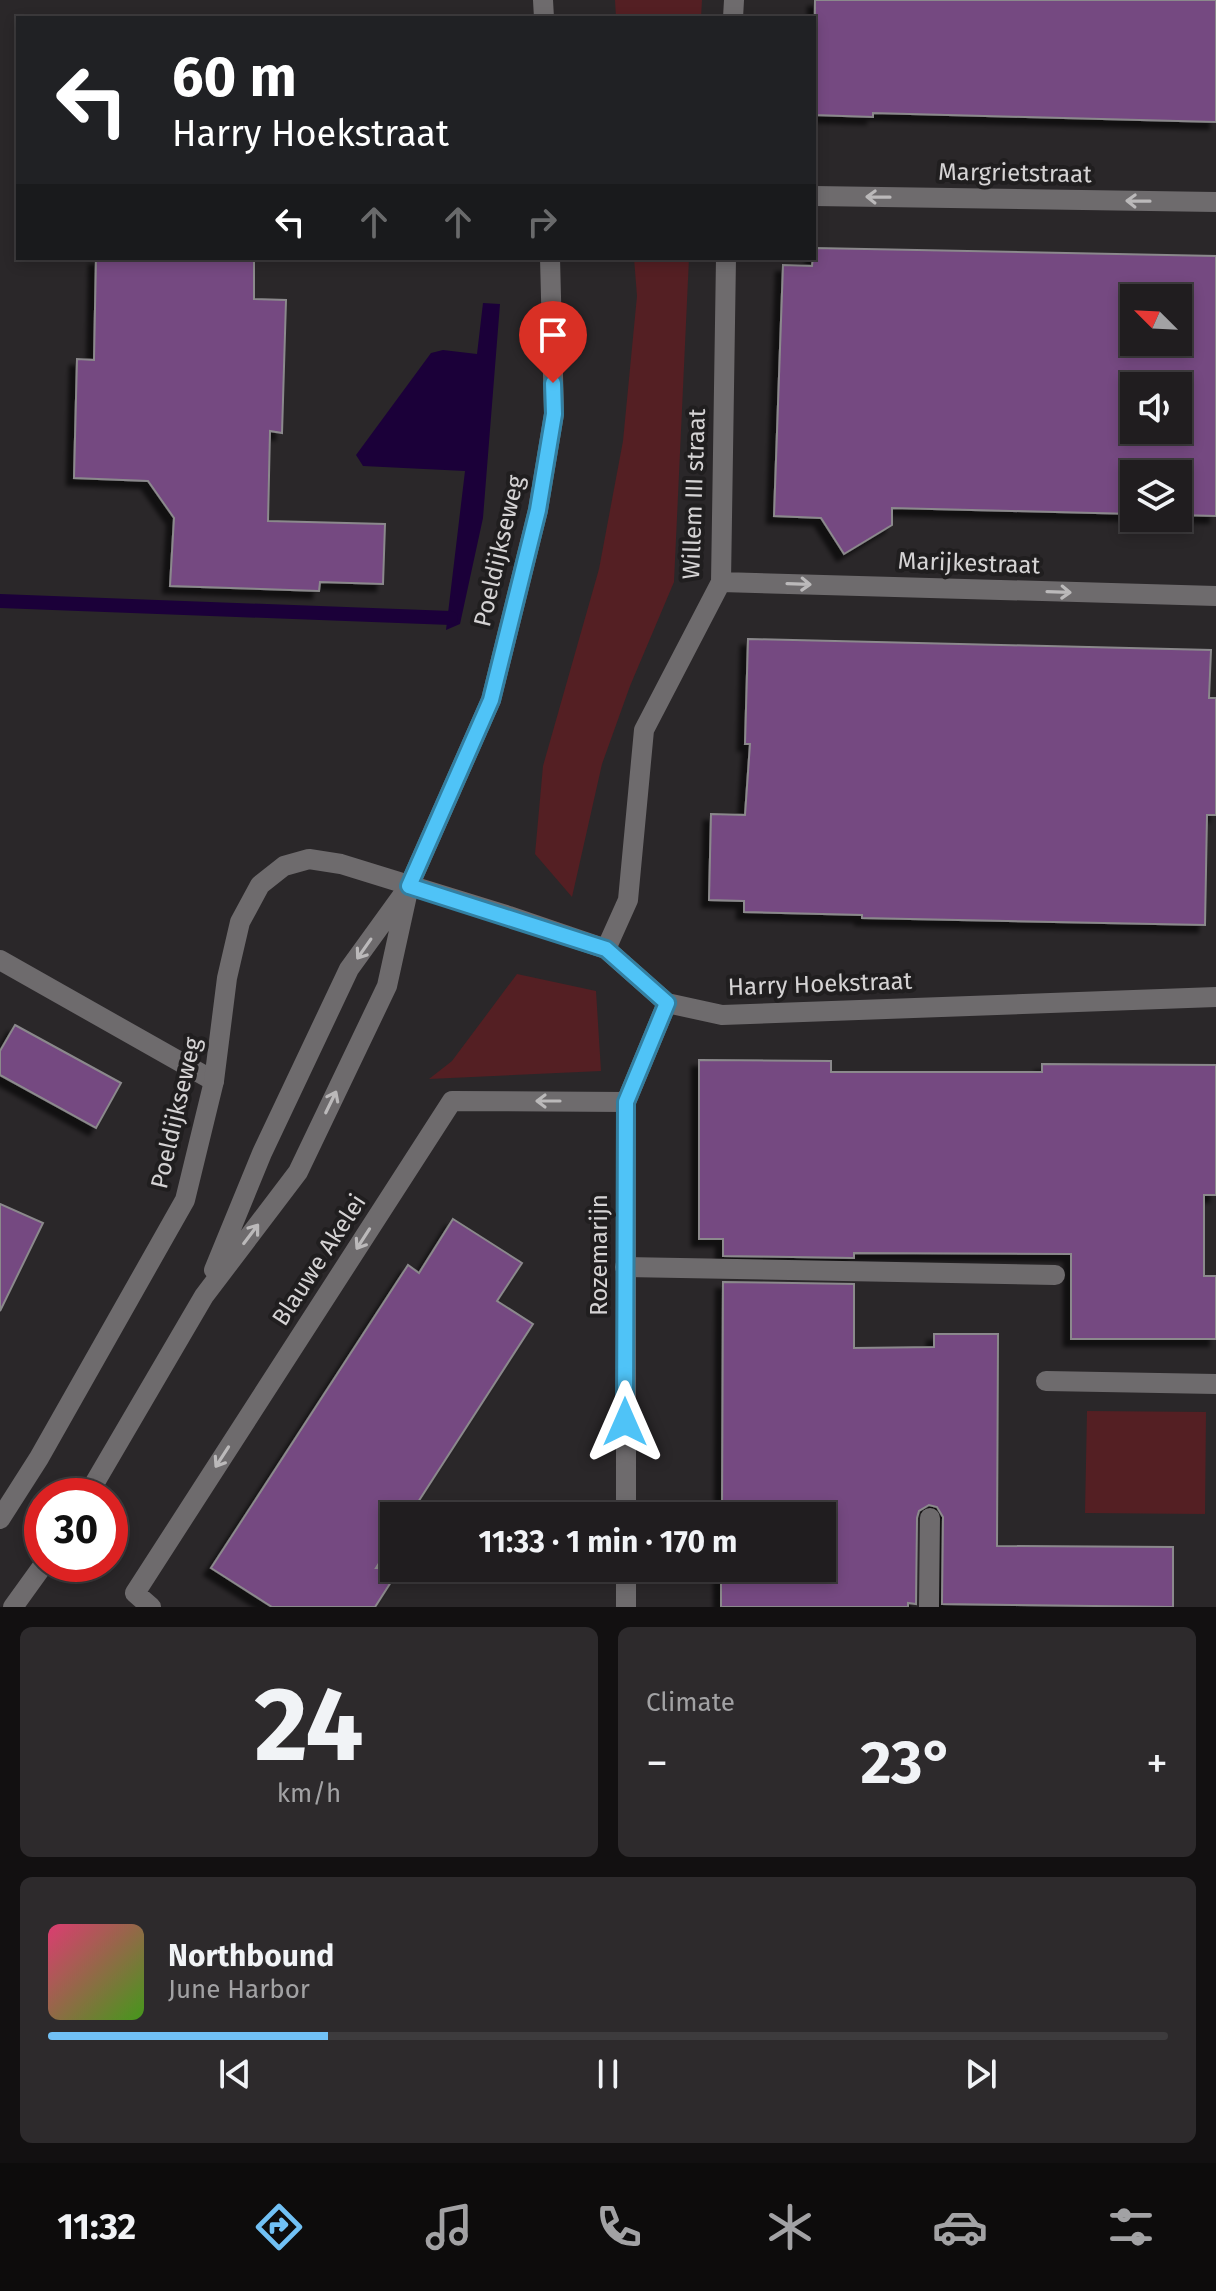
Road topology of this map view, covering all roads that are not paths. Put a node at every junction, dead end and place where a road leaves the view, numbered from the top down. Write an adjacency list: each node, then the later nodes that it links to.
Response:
1 (816, 196): 2 (street, Margrietstraat, one-way to 1)
2 (1216, 202)
3 (550, 260): 7 (street, Poeldijkseweg)
4 (726, 260): 5 (street, Willem III straat)
5 (721, 582): 6 (street, Marijkestraat, one-way to 6); 8 (street, Willem III straat)
6 (1216, 596)
7 (409, 886): 8 (street, Harry Hoekstraat); 12 (street, Poeldijkseweg); 16 (street, Poeldijkseweg, one-way to 16); 16 (street, Poeldijkseweg, one-way to 7)
8 (606, 949): 11 (street, Harry Hoekstraat)
9 (0, 960): 12 (street)
10 (1216, 997): 11 (street, Harry Hoekstraat)
11 (667, 1003): 13 (street, Rozemarijn)
12 (214, 1081): 22 (street, Poeldijkseweg)
13 (626, 1102): 14 (street, Rozemarijn); 25 (street, Blauwe Akelei, one-way to 25)
14 (625, 1267): 15 (street); 20 (street, Rozemarijn)
15 (1055, 1275)
16 (204, 1296): 19 (street, Poeldijkseweg)
17 (1046, 1381): 18 (street)
18 (1216, 1384)
19 (98, 1478)
20 (626, 1502)
21 (930, 1518): 29 (street)
22 (0, 1519)
23 (31, 1582): 26 (street)
24 (626, 1582): 28 (street)
25 (133, 1600): 27 (street, Blauwe Akelei)
26 (13, 1607)
27 (151, 1607)
28 (626, 1607)
29 (929, 1607)

